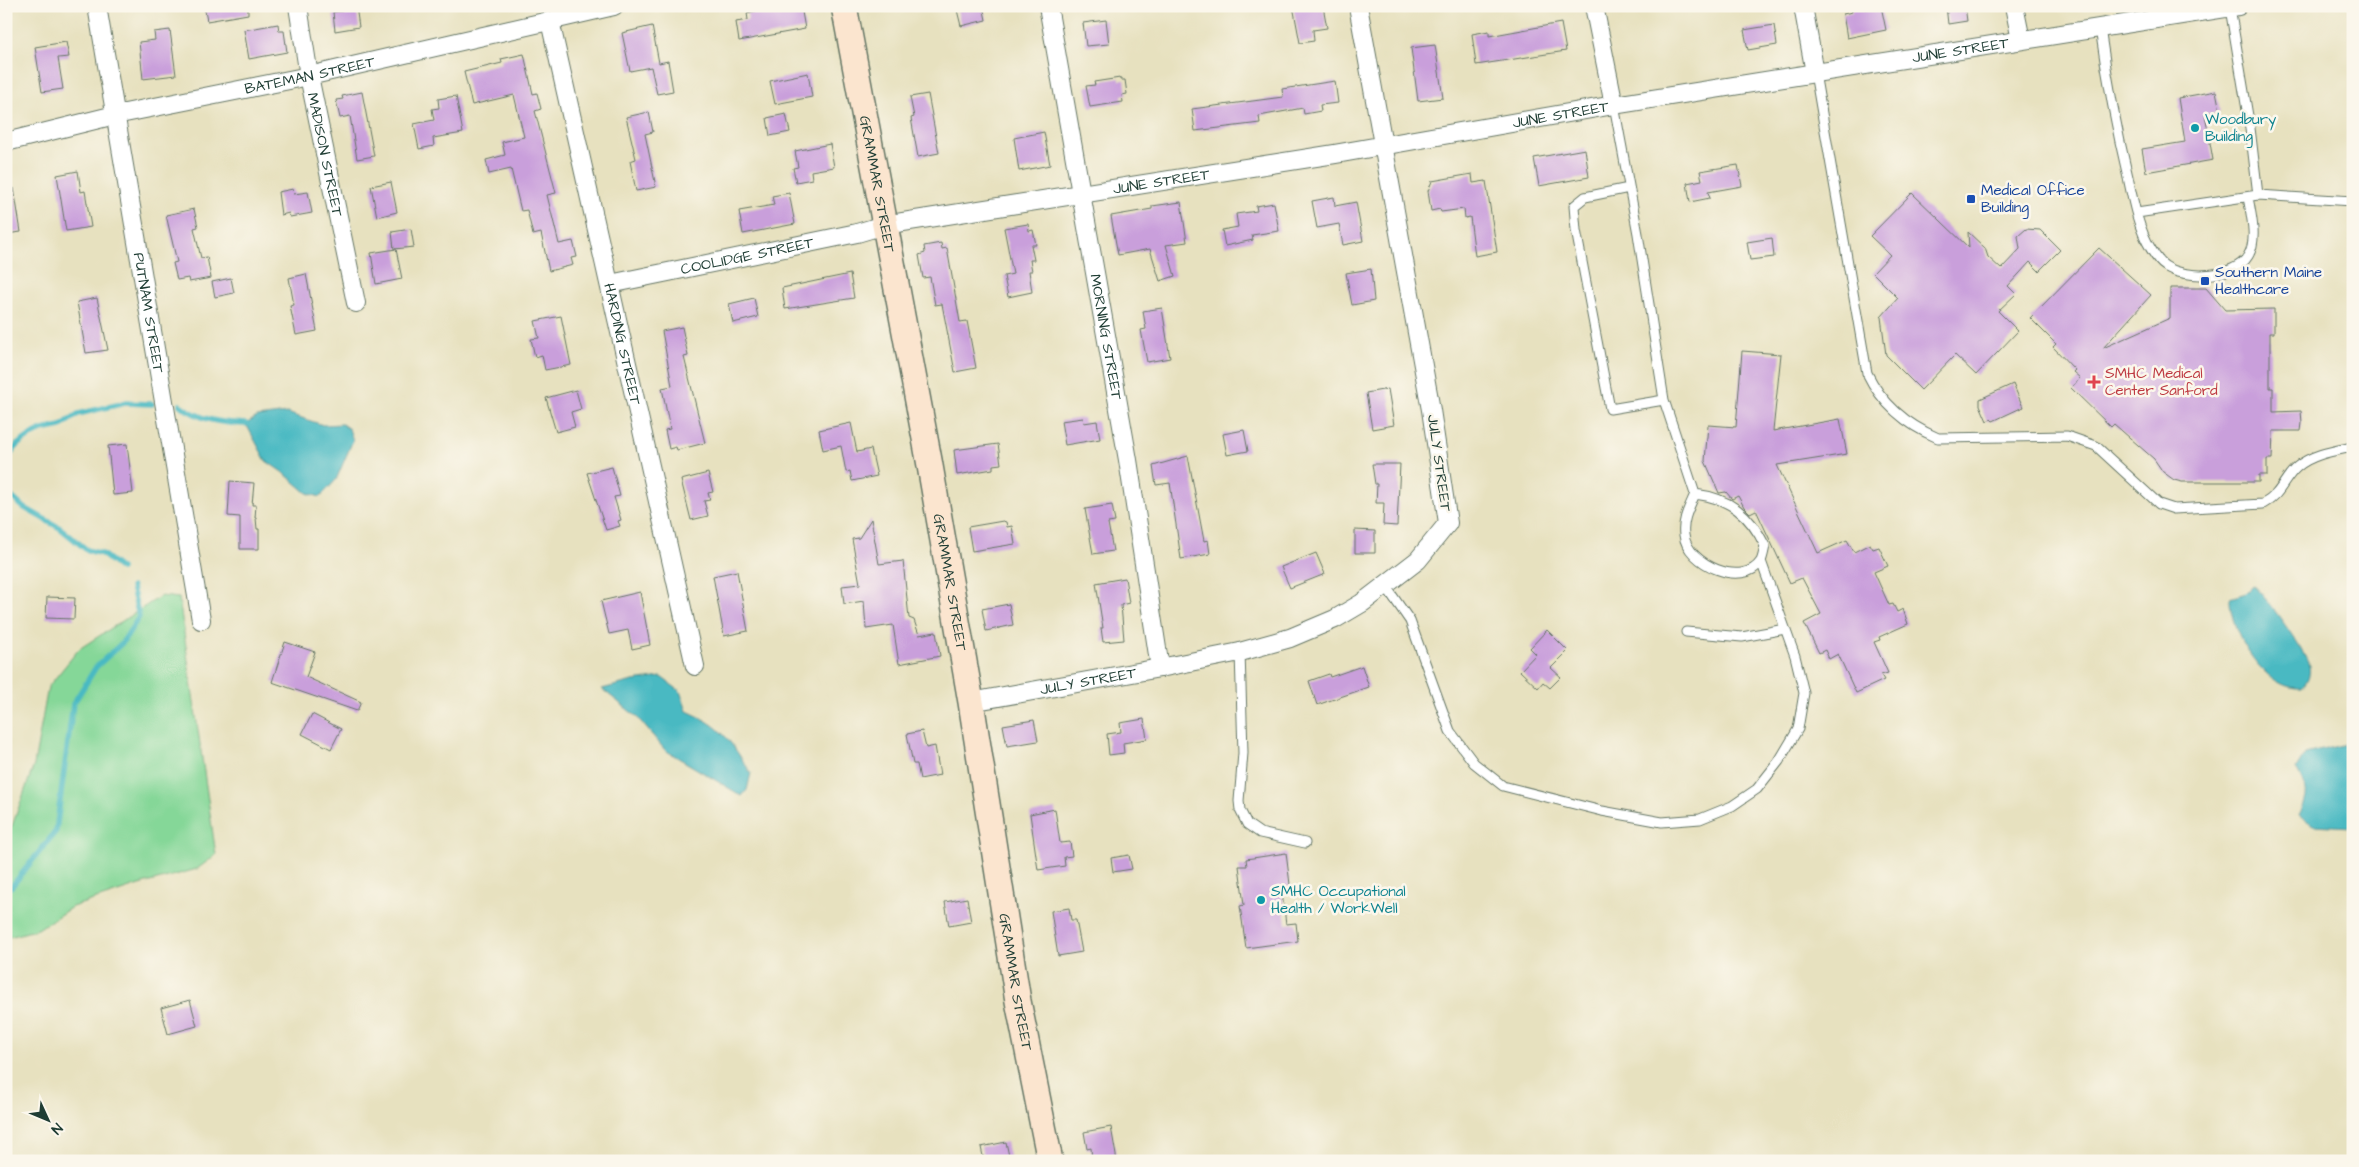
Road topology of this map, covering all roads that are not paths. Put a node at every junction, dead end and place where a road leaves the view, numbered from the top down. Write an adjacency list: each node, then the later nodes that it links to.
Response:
1 (97, 6): 17 (street, PUTNAM STREET)
2 (298, 6): 15 (street, MADISON STREET)
3 (614, 6): 11 (street, BATEMAN STREET)
4 (844, 6): 26 (street, GRAMMAR STREET)
5 (1048, 6): 21 (street, MORNING STREET)
6 (1358, 6): 19 (street, JULY STREET)
7 (1594, 6): 16 (street)
8 (1803, 6): 14 (street)
9 (2014, 6): 13 (street)
10 (2234, 7): 12 (street, JUNE STREET); 22 (lane)
11 (550, 21): 15 (street, BATEMAN STREET); 27 (street, HARDING STREET)
12 (2100, 28): 13 (street, JUNE STREET); 25 (lane)
13 (2021, 40): 14 (street, JUNE STREET)
14 (1815, 73): 16 (street, JUNE STREET); 30 (lane)
15 (309, 76): 17 (street, BATEMAN STREET); 28 (street, MADISON STREET)
16 (1614, 105): 19 (street, JUNE STREET); 20 (lane)
17 (114, 115): 18 (street, BATEMAN STREET); 34 (street, PUTNAM STREET)
18 (6, 142)
19 (1384, 146): 21 (street, JUNE STREET); 33 (street, JULY STREET)
20 (1629, 188): 29 (lane); 29 (lane)
21 (1082, 195): 26 (street, JUNE STREET); 39 (street, MORNING STREET)
22 (2258, 195): 23 (lane); 24 (lane)
23 (2248, 197): 25 (lane); 25 (lane)
24 (2353, 201)
25 (2137, 213)
26 (884, 225): 27 (street, COOLIDGE STREET); 40 (street, GRAMMAR STREET)
27 (610, 284): 38 (street, HARDING STREET)
28 (356, 303)
29 (1664, 400): 31 (lane)
30 (2353, 447)
31 (1695, 494): 32 (lane); 32 (lane)
32 (1761, 561): 35 (lane)
33 (1385, 586): 35 (lane); 37 (street, JULY STREET)
34 (201, 620)
35 (1785, 629): 36 (lane)
36 (1686, 632)
37 (1240, 652): 39 (street, JULY STREET); 41 (lane)
38 (694, 666)
39 (1160, 668): 40 (street, JULY STREET)
40 (971, 702): 42 (street, GRAMMAR STREET)
41 (1305, 843)
42 (1050, 1161)

